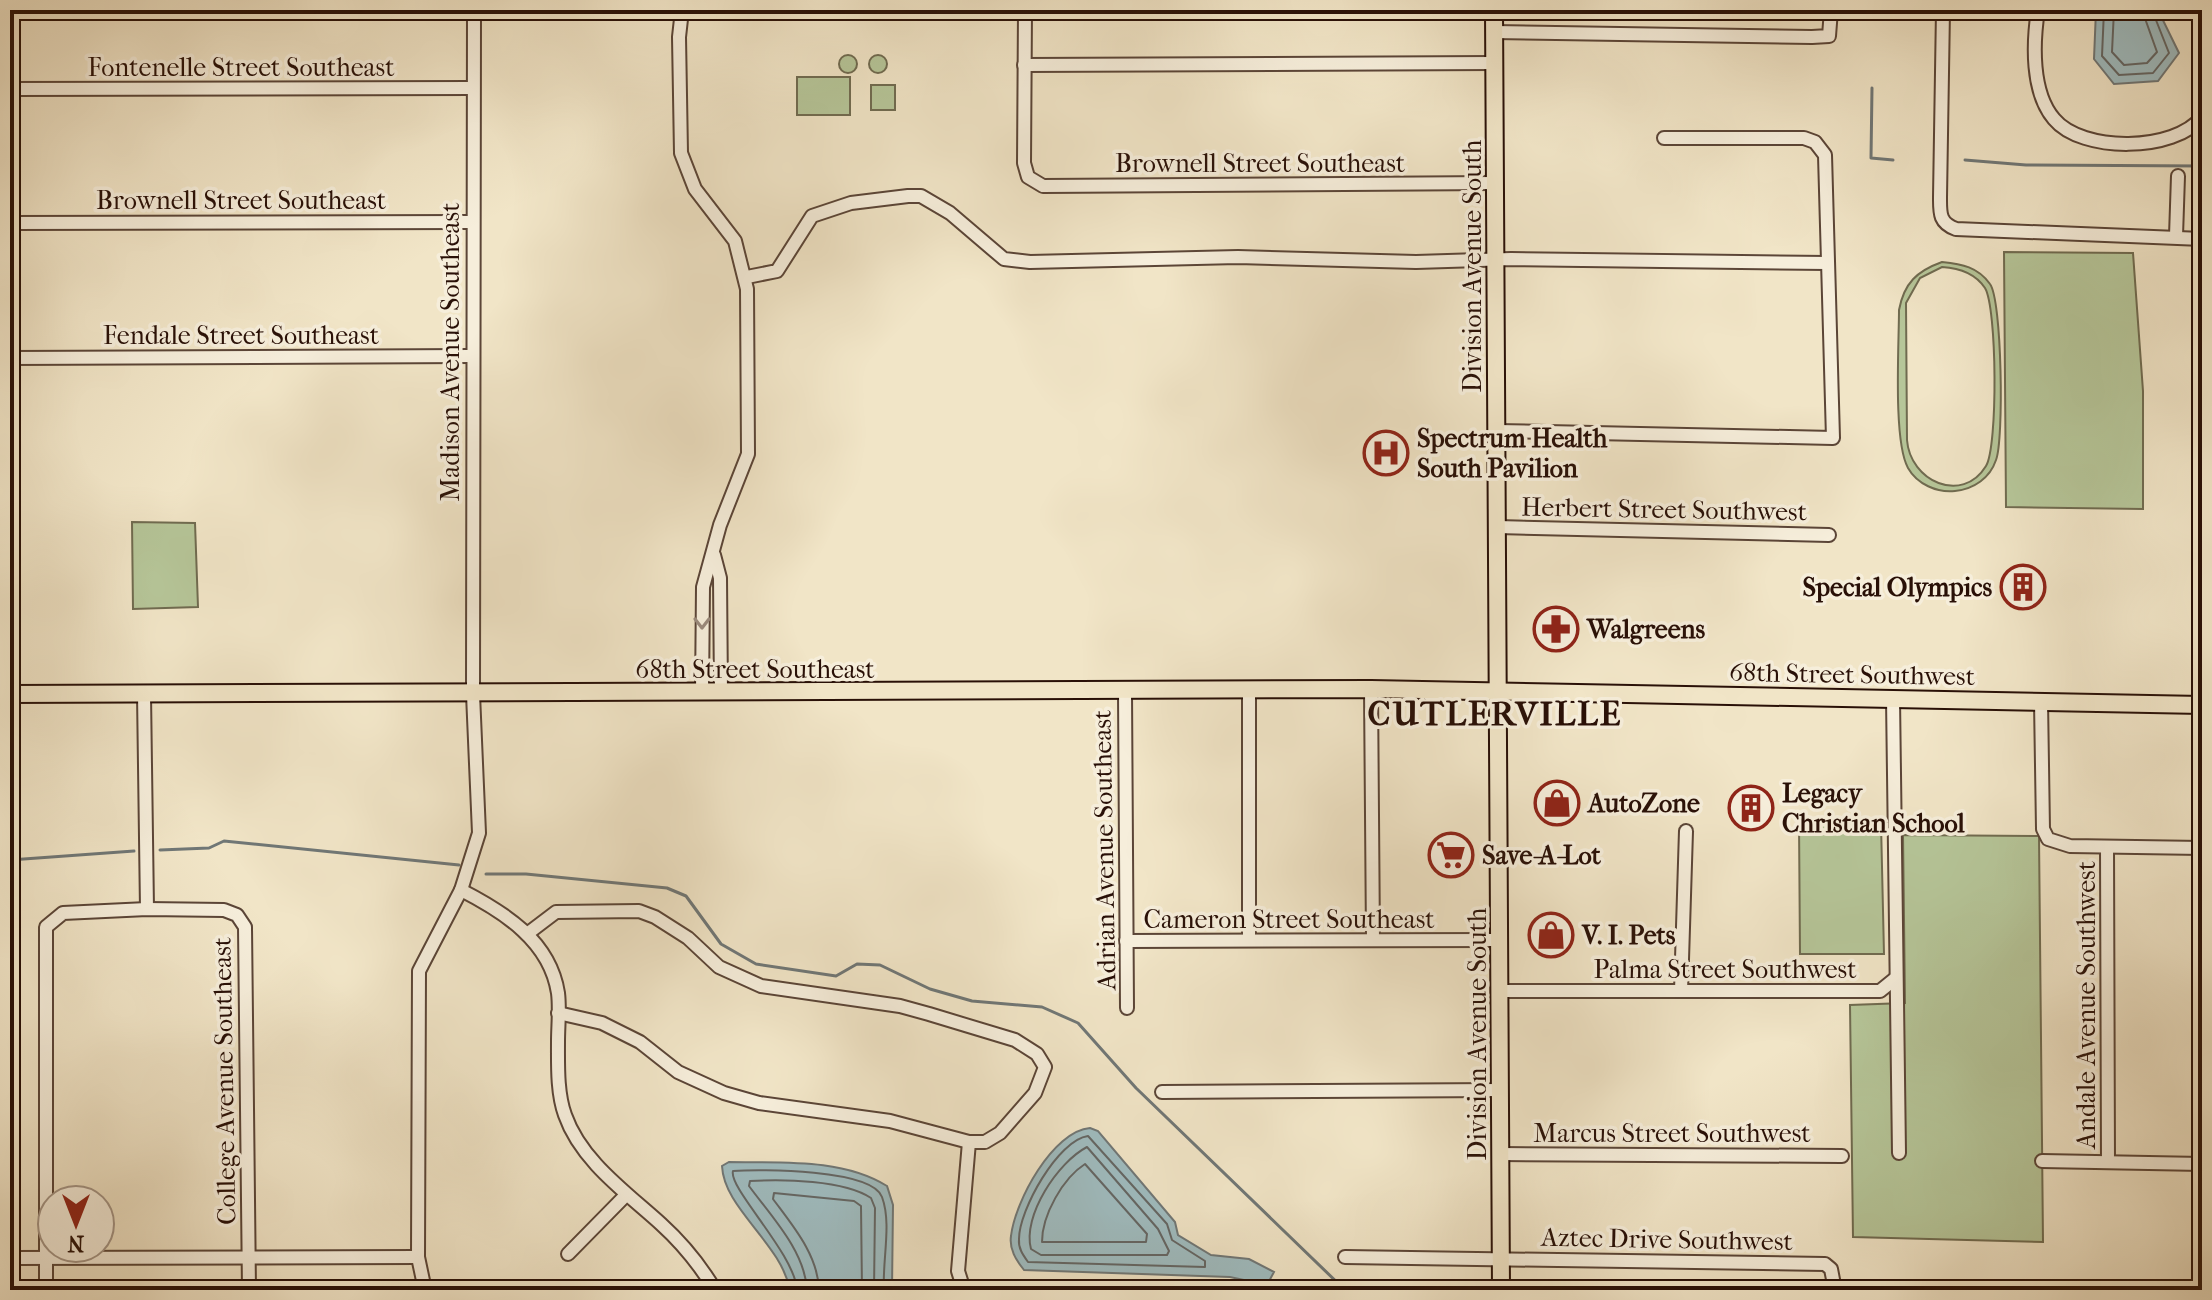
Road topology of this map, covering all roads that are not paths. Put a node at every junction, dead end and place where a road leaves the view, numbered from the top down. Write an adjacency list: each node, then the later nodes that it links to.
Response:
1 (474, 10): 11 (street, Madison Avenue Southeast)
2 (682, 10): 23 (street)
3 (1025, 10): 10 (street)
4 (1494, 10): 8 (main road, Division Avenue South)
5 (1831, 10): 8 (street)
6 (1943, 10): 19 (street)
7 (2038, 10): 13 (street)
8 (1494, 32): 9 (main road, Division Avenue South)
9 (1494, 63): 10 (street); 16 (main road, Division Avenue South)
10 (1024, 65): 16 (street, Brownell Street Southeast)
11 (473, 88): 12 (street, Fontenelle Street Southeast); 17 (street, Madison Avenue Southeast)
12 (10, 89)
13 (2202, 117)
14 (1664, 138): 22 (street)
15 (2178, 176): 19 (street)
16 (1495, 183): 21 (main road, Division Avenue South)
17 (472, 222): 18 (street, Brownell Street Southeast); 24 (street, Madison Avenue Southeast)
18 (10, 223)
19 (2176, 236): 20 (street)
20 (2202, 239)
21 (1497, 260): 22 (street); 23 (street); 26 (main road, Division Avenue South)
22 (1827, 263): 26 (street)
23 (747, 277): 29 (street)
24 (472, 356): 25 (street, Fendale Street Southeast); 38 (street, Madison Avenue Southeast)
25 (10, 358)
26 (1497, 431): 27 (main road, Division Avenue South)
27 (1498, 527): 28 (street, Herbert Street Southwest); 31 (main road, Division Avenue South)
28 (1829, 535)
29 (714, 555): 34 (street, one-way to 34); 35 (street)
30 (1371, 689): 31 (main road, 68th Street Southeast); 33 (main road, 68th Street Southeast); 49 (street)
31 (1500, 690): 39 (main road, 68th Street Southwest); 50 (main road, Division Avenue South)
32 (1125, 691): 33 (main road, 68th Street Southeast); 35 (main road, 68th Street Southeast); 51 (street, Adrian Avenue Southeast)
33 (1249, 691): 48 (street)
34 (702, 693): 35 (main road, 68th Street Southeast); 38 (main road, 68th Street Southeast)
35 (721, 693)
36 (10, 694): 37 (main road, 68th Street Southeast)
37 (144, 694): 38 (main road, 68th Street Southeast); 46 (street)
38 (473, 694): 45 (street, Madison Avenue Southeast)
39 (1893, 698): 40 (main road, 68th Street Southwest); 52 (street)
40 (2041, 701): 41 (main road, 68th Street Southwest); 43 (street)
41 (2202, 705)
42 (1686, 831): 54 (street)
43 (2107, 847): 44 (street); 64 (street, Andale Avenue Southwest)
44 (2202, 848)
45 (461, 890): 47 (street); 71 (street)
46 (147, 909): 66 (street); 69 (street, College Avenue Southeast)
47 (527, 934): 56 (street); 59 (street)
48 (1249, 940): 49 (street, Cameron Street Southeast); 51 (street, Cameron Street Southeast)
49 (1373, 940): 50 (street, Cameron Street Southeast)
50 (1500, 940): 53 (main road, Division Avenue South)
51 (1126, 941): 55 (street, Adrian Avenue Southeast)
52 (1896, 978): 54 (street, Palma Street Southwest); 60 (street)
53 (1501, 991): 54 (street, Palma Street Southwest); 57 (main road, Division Avenue South)
54 (1681, 991)
55 (1127, 1008)
56 (558, 1013): 59 (street); 67 (street)
57 (1501, 1090): 58 (street); 61 (main road, Division Avenue South)
58 (1162, 1092)
59 (969, 1142): 81 (street)
60 (1899, 1153)
61 (1501, 1154): 62 (street, Marcus Street Southwest); 75 (main road, Division Avenue South)
62 (1842, 1156)
63 (2042, 1161): 64 (street)
64 (2108, 1162): 65 (street)
65 (2202, 1164)
66 (46, 1184)
67 (626, 1195): 68 (street); 80 (street)
68 (568, 1254)
69 (249, 1256): 70 (street); 71 (street); 78 (street, College Avenue Southeast)
70 (116, 1257)
71 (418, 1257): 79 (street)
72 (1345, 1257): 75 (street, Aztec Drive Southwest)
73 (10, 1258): 74 (street)
74 (36, 1258)
75 (1501, 1258): 82 (main road, Division Avenue South); 83 (street, Aztec Drive Southwest)
76 (46, 1264): 77 (street)
77 (46, 1290)
78 (249, 1290)
79 (425, 1290)
80 (715, 1290)
81 (964, 1290)
82 (1501, 1290)
83 (1835, 1290)

